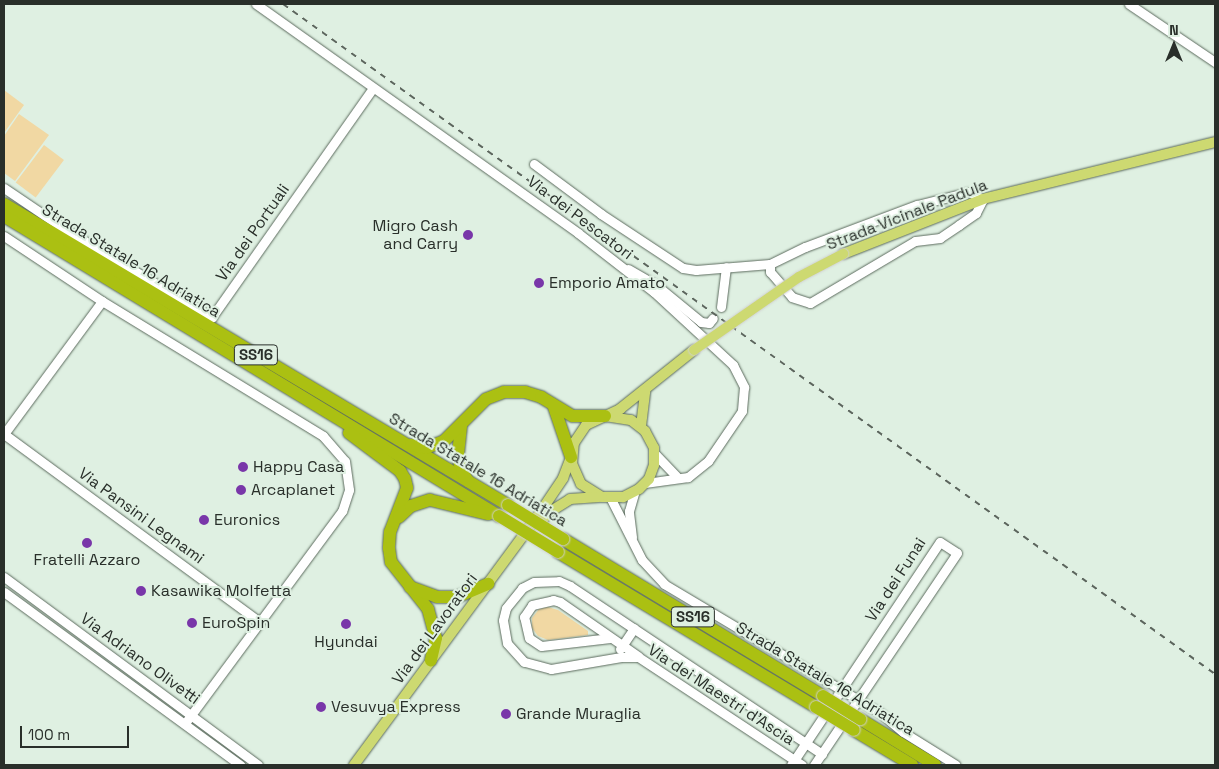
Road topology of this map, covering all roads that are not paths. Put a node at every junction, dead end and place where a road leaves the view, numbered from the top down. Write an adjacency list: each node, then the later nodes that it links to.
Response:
1 (256, 4): 4 (street, Via dei Pescatori)
2 (1130, 4): 3 (street)
3 (1215, 62)
4 (373, 88): 7 (street, Via dei Portuali); 13 (street, Via dei Pescatori)
5 (1215, 142): 8 (main road, Strada Vicinale Padula)
6 (534, 164): 14 (street)
7 (4, 188)
8 (983, 199): 12 (street); 12 (street); 18 (main road, Strada Vicinale Padula, bridge)
9 (4, 204): 25 (highway, Strada Statale 16 Adriatica / SS16)
10 (4, 216): 20 (highway, Strada Statale 16 Adriatica / SS16)
11 (4, 236): 15 (street)
12 (770, 264): 14 (street)
13 (619, 265): 17 (street); 28 (street, Via dei Pescatori)
14 (726, 266): 16 (street)
15 (102, 301): 24 (street); 41 (street)
16 (721, 307)
17 (713, 318)
18 (645, 391): 21 (main road, Strada Vicinale Padula); 23 (main road)
19 (554, 407): 21 (highway); 22 (highway); 27 (highway)
20 (321, 409): 34 (highway, Strada Statale 16 Adriatica / SS16); 35 (highway)
21 (605, 416): 23 (main road); 27 (main road, Strada Vicinale Padula)
22 (465, 417): 25 (highway); 30 (highway)
23 (641, 426): 26 (main road)
24 (4, 434): 41 (street, Via Pansini Legnami)
25 (390, 437): 30 (highway, Strada Statale 16 Adriatica / SS16)
26 (655, 454): 28 (street); 29 (main road)
27 (571, 456): 32 (main road); 33 (main road, Strada Vicinale Padula)
28 (677, 477): 29 (street, Via dei Pescatori)
29 (646, 482): 31 (main road)
30 (469, 483): 50 (highway, Strada Statale 16 Adriatica / SS16, bridge)
31 (634, 493): 32 (main road); 36 (street)
32 (607, 498): 33 (main road); 36 (street)
33 (544, 512): 38 (main road, Via dei Lavoratori); 60 (main road, Via dei Lavoratori)
34 (499, 516): 35 (highway); 50 (highway, Strada Statale 16 Adriatica / SS16, bridge)
35 (396, 520): 39 (highway)
36 (633, 542): 48 (street)
37 (4, 577): 51 (street, Via Adriano Olivetti)
38 (488, 584): 39 (highway); 46 (main road, Via dei Lavoratori)
39 (407, 585): 46 (highway)
40 (4, 592): 52 (street, Via Adriano Olivetti)
41 (260, 622): 51 (street)
42 (634, 628): 44 (street); 45 (street, Via dei Maestri d’Ascia); 54 (street, Via dei Maestri d’Ascia)
43 (610, 638): 43 (street); 44 (street)
44 (622, 646): 45 (street); 47 (street)
45 (615, 658): 47 (street, Via dei Maestri d’Ascia)
46 (431, 660): 59 (main road, Via dei Lavoratori)
47 (643, 660): 56 (street, Via dei Maestri d’Ascia)
48 (842, 690): 49 (street); 49 (street, Via dei Funai); 54 (street, Via dei Funai)
49 (859, 701): 55 (street, Via dei Funai); 64 (street)
50 (819, 702): 53 (highway, Strada Statale 16 Adriatica / SS16, bridge)
51 (191, 715): 52 (street); 58 (street, Via Adriano Olivetti)
52 (185, 723): 57 (street, Via Adriano Olivetti)
53 (857, 724): 62 (highway, Strada Statale 16 Adriatica / SS16); 63 (highway, Strada Statale 16 Adriatica / SS16)
54 (805, 743): 55 (street, Via dei Maestri d’Ascia); 56 (street, Via dei Funai)
55 (822, 754): 61 (street, Via dei Funai)
56 (795, 764)
57 (240, 765)
58 (258, 765)
59 (354, 765)
60 (362, 765)
61 (814, 765)
62 (912, 765)
63 (935, 765)
64 (956, 765)

